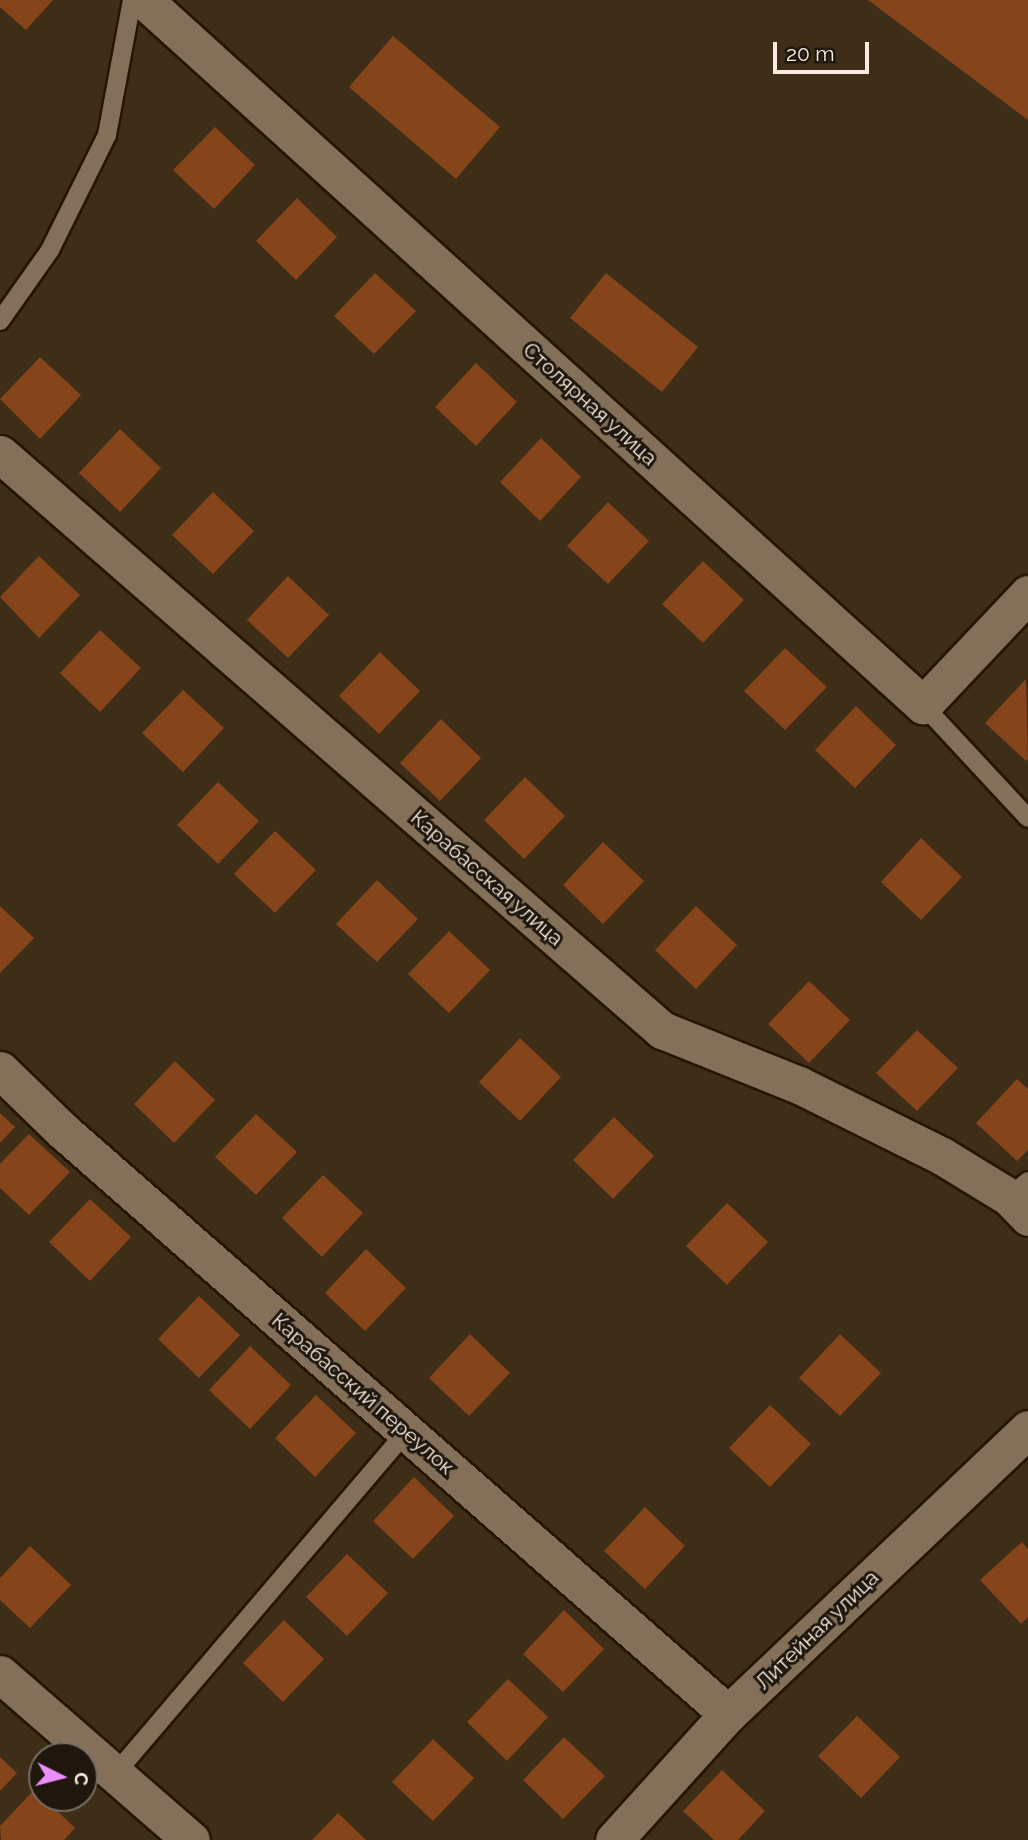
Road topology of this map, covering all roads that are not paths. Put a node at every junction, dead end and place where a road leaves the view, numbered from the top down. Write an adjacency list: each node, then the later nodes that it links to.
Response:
1 (132, 0): 3 (lane)
2 (144, 0): 6 (street, Столярная улица)
3 (0, 321)
4 (0, 454): 9 (street, Карабасская улица)
5 (1028, 594): 6 (street)
6 (923, 705): 7 (lane)
7 (1028, 818)
8 (0, 1070): 11 (street, Карабасский переулок)
9 (1022, 1198)
10 (1028, 1429): 13 (street, Литейная улица)
11 (406, 1432): 13 (street, Карабасский переулок); 14 (lane)
12 (0, 1674): 14 (street)
13 (728, 1714): 16 (street, Литейная улица)
14 (115, 1774): 15 (street)
15 (191, 1840)
16 (614, 1840)

